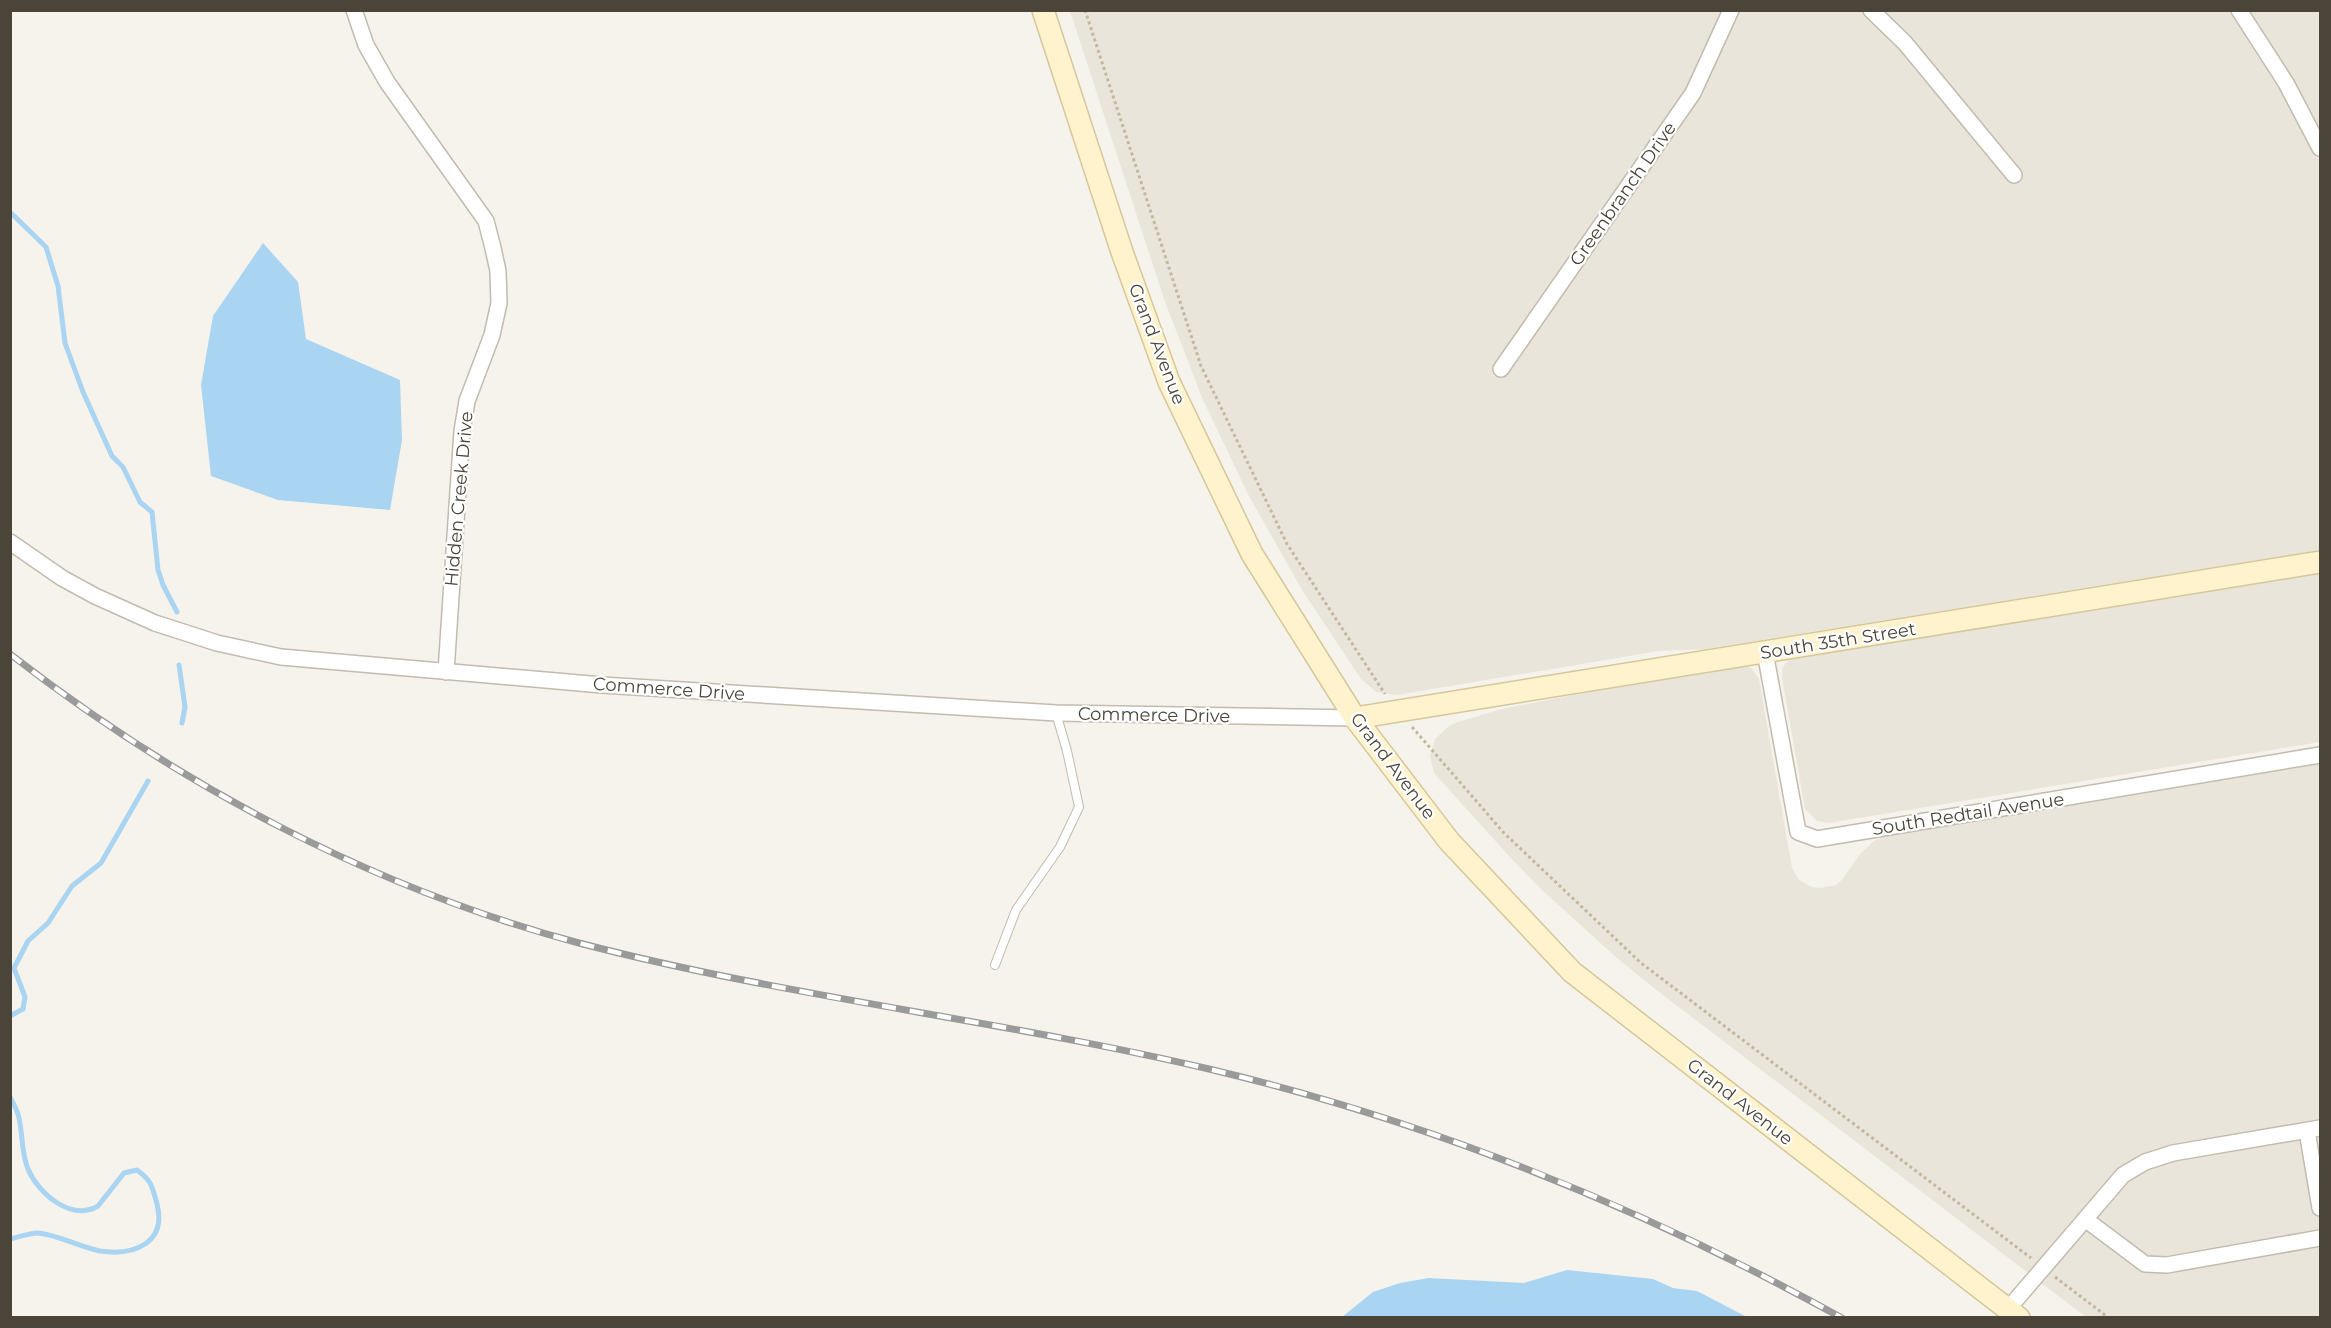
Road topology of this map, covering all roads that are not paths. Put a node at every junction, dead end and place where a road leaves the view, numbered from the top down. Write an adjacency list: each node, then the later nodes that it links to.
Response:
1 (354, 10): 12 (street, Hidden Creek Drive)
2 (1043, 10): 14 (main road, Grand Avenue)
3 (1731, 10): 8 (street, Greenbranch Drive)
4 (1871, 10): 7 (street)
5 (2239, 10): 6 (street)
6 (2320, 148)
7 (2014, 175)
8 (1501, 369)
9 (10, 542): 12 (street, Commerce Drive)
10 (2320, 562): 11 (main road, South 35th Street)
11 (1765, 652): 14 (main road, South 35th Street); 15 (street, South Redtail Avenue)
12 (446, 672): 13 (street, Commerce Drive)
13 (1056, 713): 14 (street, Commerce Drive); 16 (lane)
14 (1355, 718): 21 (main road, Grand Avenue)
15 (2320, 755)
16 (995, 965)
17 (2314, 1129): 18 (street); 19 (street)
18 (2320, 1208)
19 (2085, 1219): 20 (street); 21 (street)
20 (2320, 1238)
21 (2013, 1313)

